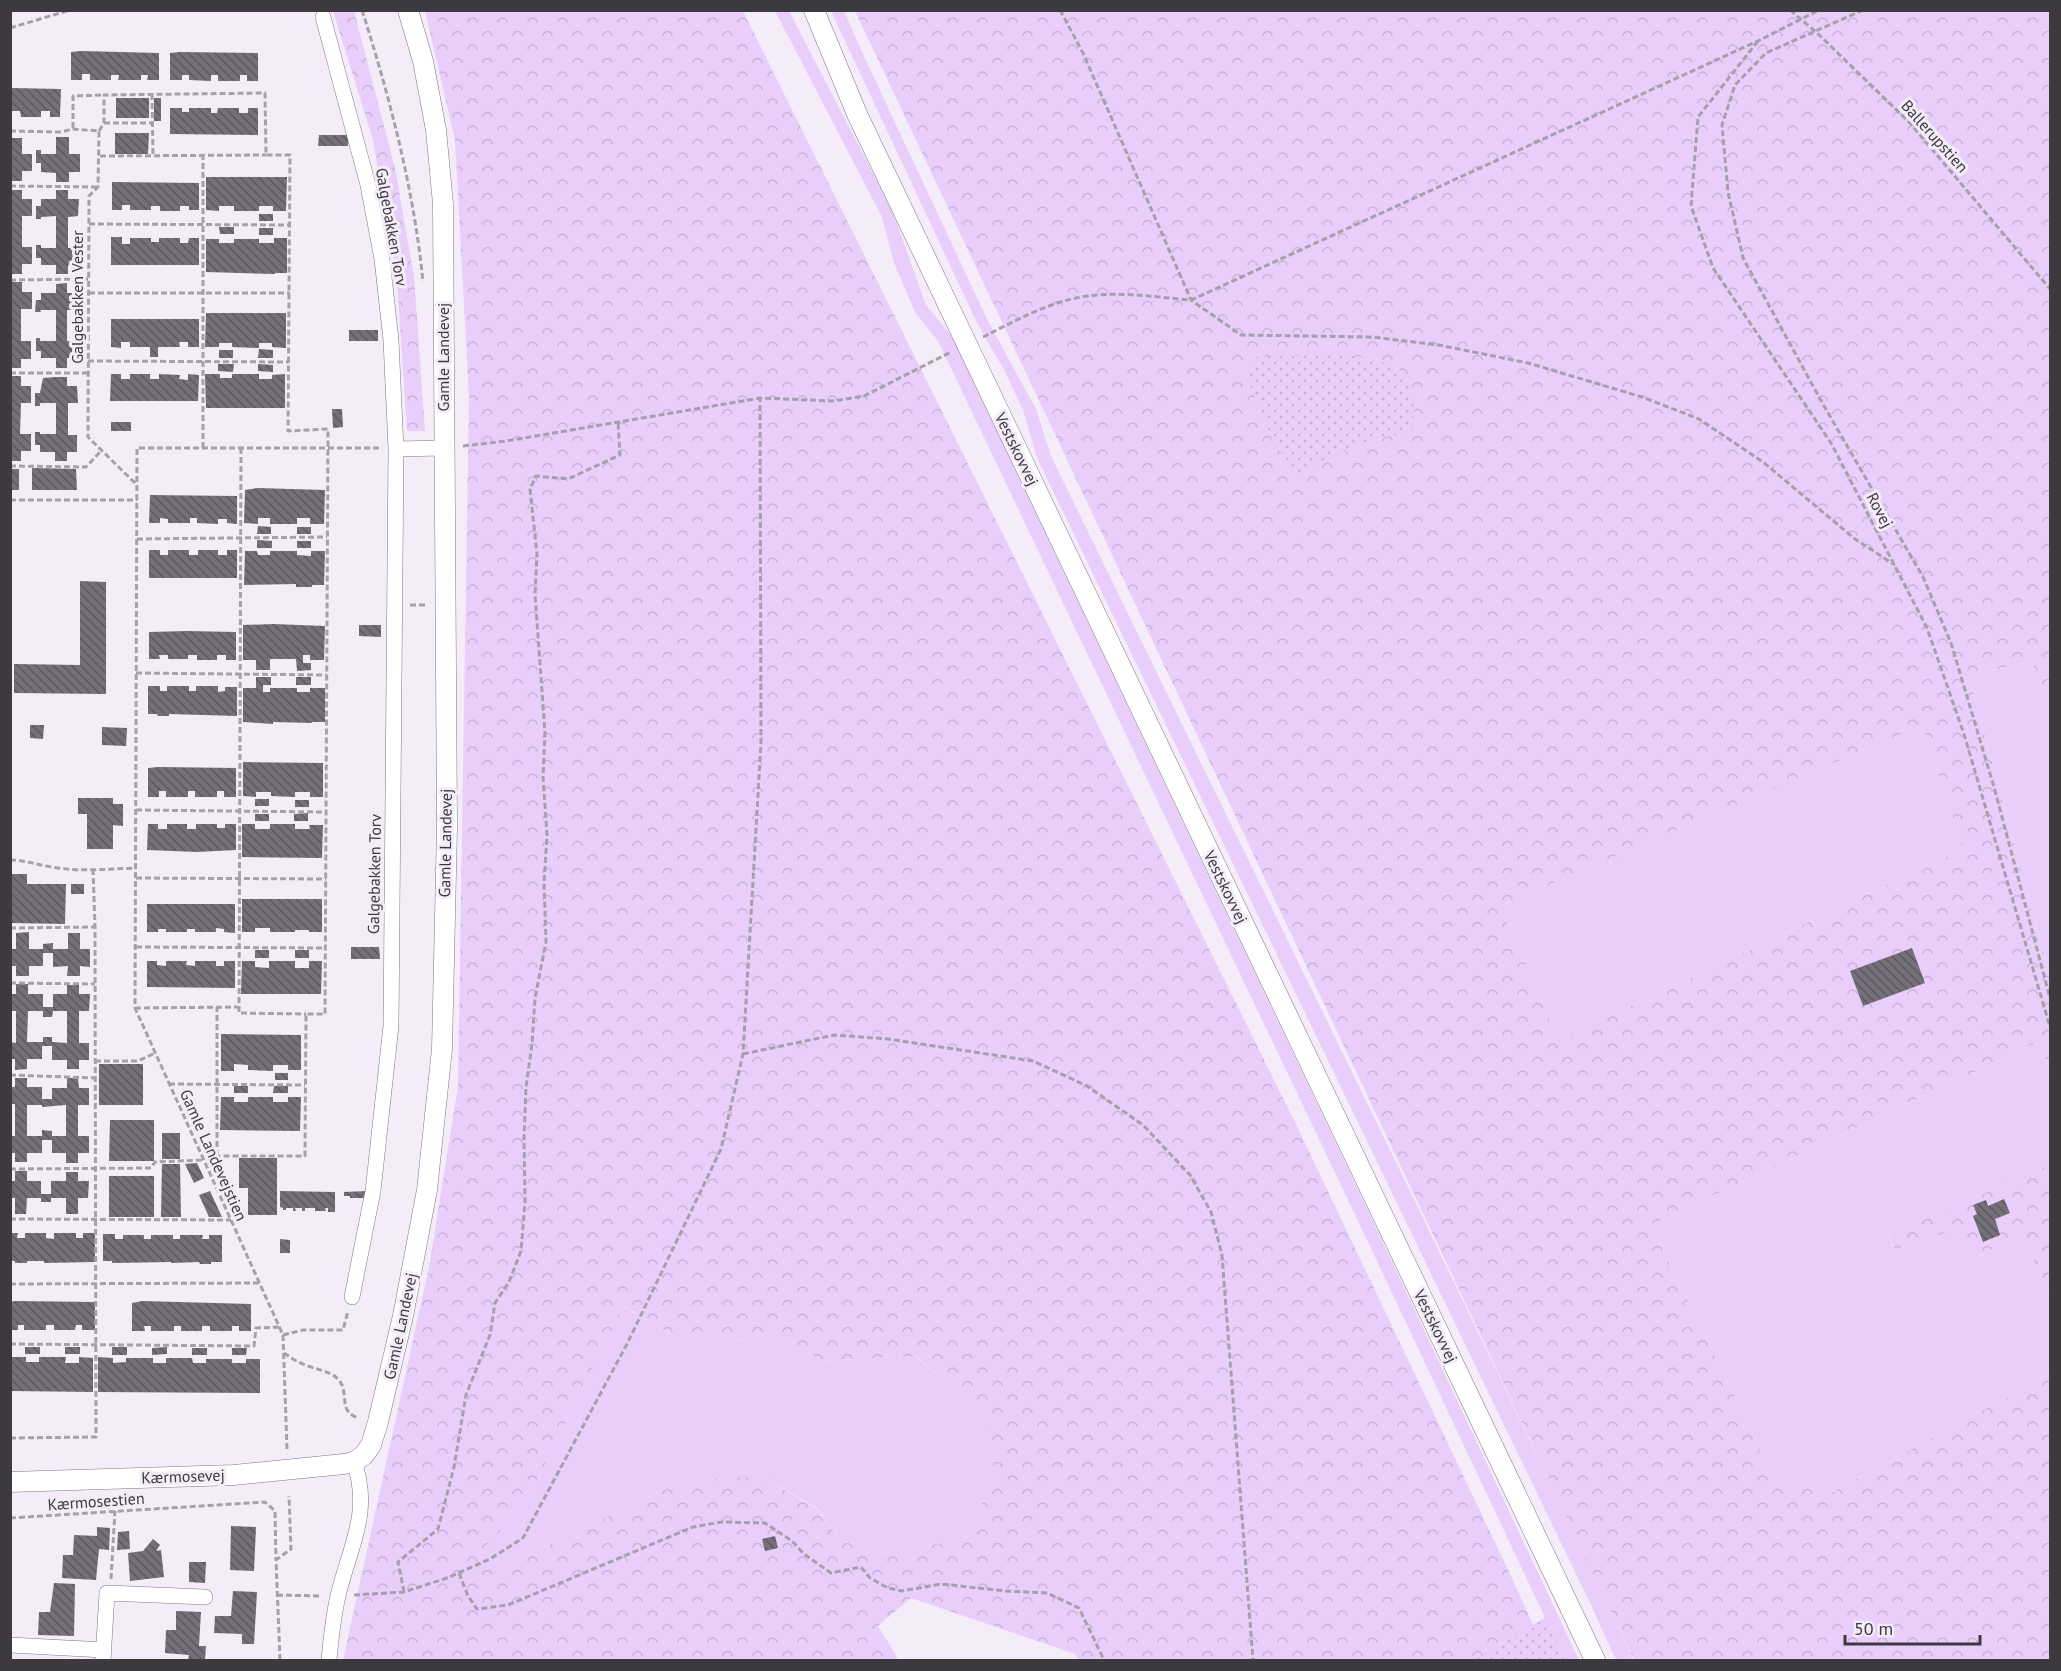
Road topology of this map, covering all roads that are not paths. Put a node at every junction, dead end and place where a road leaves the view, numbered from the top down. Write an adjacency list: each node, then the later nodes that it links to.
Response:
1 (408, 10): 7 (street, Gamle Landevej)
2 (799, 10): 5 (street, Vestskovvej)
3 (814, 10): 5 (street, Vestskovvej)
4 (323, 17): 6 (street, Galgebakken Torv)
5 (857, 114): 15 (street, Vestskovvej)
6 (396, 448): 7 (street); 8 (street, Galgebakken Torv)
7 (443, 448): 9 (street, Gamle Landevej)
8 (352, 1297)
9 (354, 1462): 10 (street, Kærmosevej); 14 (street)
10 (10, 1482)
11 (205, 1597): 13 (street)
12 (10, 1645): 13 (street)
13 (104, 1655)
14 (329, 1660)
15 (1595, 1660)

